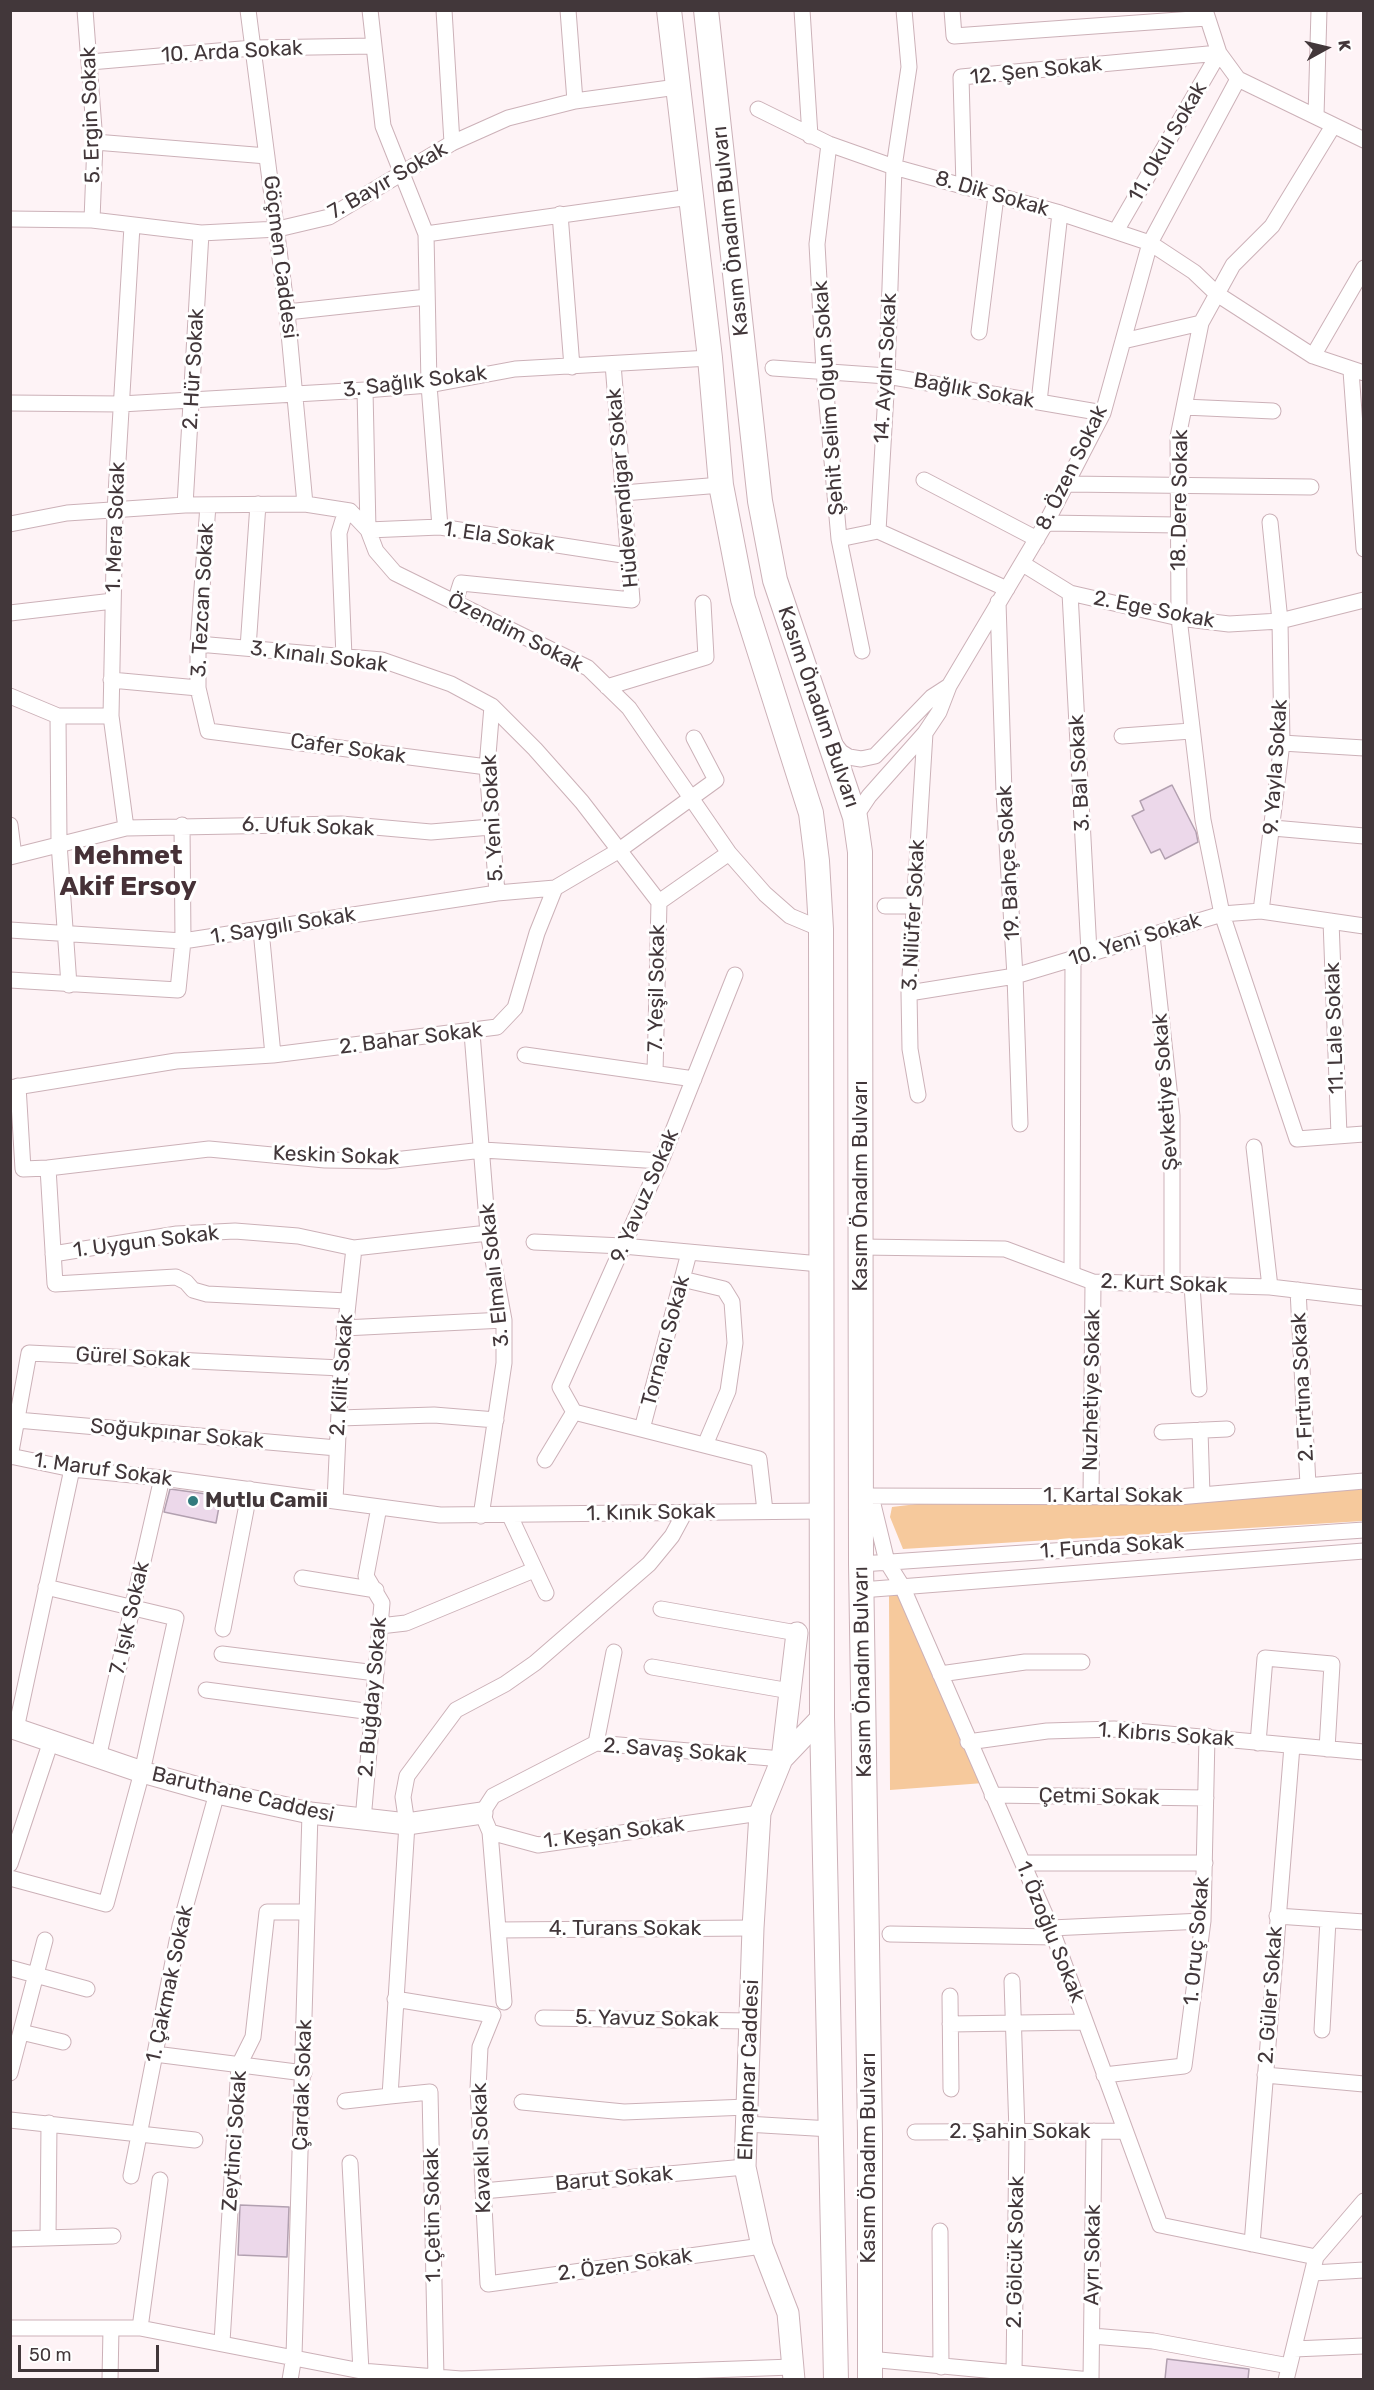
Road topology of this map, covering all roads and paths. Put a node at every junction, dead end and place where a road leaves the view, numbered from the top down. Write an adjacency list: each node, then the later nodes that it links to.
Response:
1 (85, 10): 16 (street, 5. Ergin Sokak)
2 (248, 10): 14 (street, Göçmen Caddesi)
3 (370, 10): 13 (street)
4 (444, 10): 26 (street)
5 (568, 10): 19 (street)
6 (669, 10): 18 (main road, Kasım Önadım Bulvarı)
7 (706, 10): 118 (main road, Kasım Önadım Bulvarı)
8 (802, 10): 23 (street)
9 (904, 10): 29 (street, 14. Aydın Sokak)
10 (952, 10): 12 (street)
11 (1319, 10): 21 (street)
12 (1206, 14): 15 (street)
13 (374, 46): 14 (street, 10. Arda Sokak); 30 (street)
14 (252, 48): 16 (street, 10. Arda Sokak); 28 (street, Göçmen Caddesi)
15 (1219, 53): 17 (street); 31 (street, 12. Şen Sokak); 40 (street, 11. Okul Sokak)
16 (90, 62): 25 (street, 5. Ergin Sokak)
17 (1238, 79): 21 (street); 43 (street, 11. Okul Sokak)
18 (677, 87): 19 (street, 7. Bayır Sokak); 33 (main road, Kasım Önadım Bulvarı)
19 (575, 101): 26 (street, 7. Bayır Sokak)
20 (758, 109): 23 (street, 8. Dik Sokak)
21 (1316, 116): 22 (street)
22 (1333, 126): 24 (street); 45 (street, 18. Dere Sokak)
23 (810, 136): 27 (street, 8. Dik Sokak)
24 (1364, 140)
25 (95, 142): 28 (street); 37 (street, 5. Ergin Sokak)
26 (452, 143): 30 (street, 7. Bayır Sokak)
27 (829, 144): 29 (street, 8. Dik Sokak); 56 (street, Şehit Selim Olgun Sokak)
28 (267, 156): 39 (street, Göçmen Caddesi)
29 (894, 167): 31 (street, 8. Dik Sokak); 58 (street, 14. Aydın Sokak)
30 (403, 174): 39 (street, 7. Bayır Sokak); 42 (street)
31 (964, 187): 32 (street, 8. Dik Sokak)
32 (996, 196): 34 (street, 8. Dik Sokak); 49 (street)
33 (690, 197): 35 (street); 52 (main road, Kasım Önadım Bulvarı)
34 (1060, 213): 40 (street, 8. Dik Sokak); 63 (street)
35 (560, 214): 42 (street); 54 (street)
36 (10, 219): 37 (street, 7. Bayır Sokak)
37 (92, 220): 38 (street, 7. Bayır Sokak)
38 (132, 226): 41 (street, 7. Bayır Sokak); 65 (street, 1. Mera Sokak)
39 (278, 229): 41 (street, 7. Bayır Sokak); 47 (street, Göçmen Caddesi)
40 (1116, 231): 43 (street, 8. Dik Sokak)
41 (201, 232): 62 (street, 2. Hür Sokak)
42 (426, 234): 46 (street)
43 (1150, 243): 45 (street, 8. Dik Sokak); 50 (street, 8. Özen Sokak)
44 (1364, 268): 51 (street)
45 (1217, 294): 48 (street, 18. Dere Sokak); 51 (street, 8. Dik Sokak)
46 (427, 297): 47 (street); 59 (street)
47 (287, 312): 61 (street, Göçmen Caddesi)
48 (1201, 323): 50 (street); 66 (street, 18. Dere Sokak)
49 (979, 332)
50 (1123, 340): 68 (street, 8. Özen Sokak)
51 (1313, 356): 57 (street, 8. Dik Sokak)
52 (710, 358): 53 (street, 3. Sağlık Sokak); 73 (main road, Kasım Önadım Bulvarı)
53 (613, 364): 54 (street, 3. Sağlık Sokak); 75 (street, Hüdevendigar Sokak)
54 (572, 367): 59 (street, 3. Sağlık Sokak)
55 (773, 369): 56 (street, Bağlık Sokak)
56 (824, 370): 58 (street, Bağlık Sokak); 90 (street, Şehit Selim Olgun Sokak)
57 (1357, 372): 69 (street)
58 (887, 376): 63 (street, Bağlık Sokak); 89 (street, 14. Aydın Sokak)
59 (429, 385): 60 (street, 3. Sağlık Sokak); 86 (street)
60 (365, 390): 61 (street, 3. Sağlık Sokak); 88 (street, Özendim Sokak)
61 (297, 393): 62 (street, 3. Sağlık Sokak); 77 (street, Göçmen Caddesi)
62 (193, 400): 65 (street, 3. Sağlık Sokak); 78 (street, 2. Hür Sokak)
63 (1039, 402): 68 (street, Bağlık Sokak)
64 (10, 403): 65 (street, 3. Sağlık Sokak)
65 (121, 404): 80 (street, 1. Mera Sokak)
66 (1184, 407): 67 (street); 72 (street, 18. Dere Sokak)
67 (1273, 411)
68 (1103, 413): 71 (street, 8. Özen Sokak)
69 (1360, 454): 87 (street)
70 (924, 480): 91 (street)
71 (1066, 484): 72 (street); 83 (street, 8. Özen Sokak)
72 (1178, 484): 74 (street); 85 (street, 18. Dere Sokak)
73 (722, 485): 75 (street); 146 (main road, Kasım Önadım Bulvarı)
74 (1311, 488)
75 (624, 493): 93 (street, Hüdevendigar Sokak)
76 (258, 504): 77 (street); 79 (street); 105 (street)
77 (305, 504): 81 (street)
78 (185, 505): 79 (street); 80 (street)
79 (208, 505): 104 (street, 3. Tezcan Sokak)
80 (115, 511): 84 (street); 98 (street, 1. Mera Sokak)
81 (350, 511): 88 (street); 107 (street)
82 (1270, 522): 103 (street, 9. Yayla Sokak)
83 (1046, 523): 85 (street); 91 (street, 8. Özen Sokak)
84 (10, 524)
85 (1178, 525): 102 (street, 18. Dere Sokak)
86 (440, 527): 88 (street, 1. Ela Sokak); 93 (street, 1. Ela Sokak)
87 (1363, 527): 92 (street)
88 (368, 530): 99 (street, Özendim Sokak)
89 (878, 531): 90 (street); 96 (street)
90 (839, 539): 106 (street, Şehit Selim Olgun Sokak)
91 (1037, 539): 94 (street, 8. Özen Sokak)
92 (1364, 549)
93 (628, 556): 99 (street, Hüdevendigar Sokak)
94 (1023, 564): 95 (street, 2. Ege Sokak); 96 (street, 8. Özen Sokak)
95 (1070, 593): 102 (street, 2. Ege Sokak); 152 (street, 3. Bal Sokak)
96 (1002, 595): 109 (street, 8. Özen Sokak); 155 (street, 19. Bahçe Sokak)
97 (1364, 600): 103 (street, 2. Ege Sokak)
98 (113, 601): 101 (street); 108 (street, 1. Mera Sokak)
99 (455, 602): 110 (street, Özendim Sokak)
100 (703, 603): 110 (street)
101 (10, 613)
102 (1179, 618): 103 (street, 2. Ege Sokak); 117 (street, 18. Dere Sokak)
103 (1280, 621): 122 (street, 9. Yayla Sokak)
104 (198, 644): 105 (street, 3. Kınalı Sokak); 111 (street, 3. Tezcan Sokak)
105 (248, 648): 107 (street, 3. Kınalı Sokak)
106 (862, 651)
107 (344, 657): 113 (street, 3. Kınalı Sokak)
108 (111, 680): 111 (street); 115 (street, 1. Mera Sokak)
109 (949, 686): 118 (street, 8. Özen Sokak); 119 (street, 8. Özen Sokak)
110 (607, 687): 125 (street, Özendim Sokak)
111 (198, 688): 116 (street, 3. Tezcan Sokak)
112 (10, 696): 114 (street)
113 (492, 706): 124 (street, 5. Yeni Sokak); 134 (street, 3. Kınalı Sokak)
114 (58, 716): 115 (street); 133 (street)
115 (111, 716): 130 (street, 1. Mera Sokak)
116 (208, 730): 124 (street, Cafer Sokak)
117 (1191, 731): 120 (street); 143 (street, 18. Dere Sokak)
118 (827, 734): 126 (main road, Kasım Önadım Bulvarı)
119 (925, 734): 126 (street, 8. Özen Sokak); 141 (street, 3. Nilüfer Sokak)
120 (1122, 736)
121 (694, 738): 125 (street)
122 (1282, 743): 123 (street); 131 (street, 9. Yayla Sokak)
123 (1364, 748)
124 (487, 767): 129 (street, 5. Yeni Sokak)
125 (690, 796): 134 (street); 135 (street, Özendim Sokak)
126 (855, 817): 176 (main road, Kasım Önadım Bulvarı)
127 (10, 825): 136 (street)
128 (182, 825): 129 (street, 6. Ufuk Sokak); 130 (street, 6. Ufuk Sokak); 151 (street)
129 (490, 827): 138 (street, 5. Yeni Sokak)
130 (126, 828): 133 (street, 6. Ufuk Sokak)
131 (1273, 828): 132 (street); 142 (street, 9. Yayla Sokak)
132 (1364, 836)
133 (59, 843): 136 (street, 6. Ufuk Sokak); 149 (street)
134 (618, 851): 137 (street); 139 (street, 7. Yeşil Sokak)
135 (729, 853): 139 (street, 7. Yeşil Sokak); 146 (street, Özendim Sokak)
136 (12, 857)
137 (555, 888): 138 (street, 1. Saygılı Sokak); 159 (street, 2. Bahar Sokak)
138 (497, 893): 148 (street, 1. Saygılı Sokak)
139 (659, 902): 162 (street, 7. Yeşil Sokak)
140 (885, 906): 141 (street)
141 (914, 906): 158 (street, 3. Nilüfer Sokak)
142 (1261, 911): 143 (street, 10. Yeni Sokak); 144 (street, 10. Yeni Sokak)
143 (1222, 914): 150 (street, 10. Yeni Sokak); 168 (street, 18. Dere Sokak)
144 (1330, 921): 145 (street, 10. Yeni Sokak); 168 (street, 11. Lale Sokak)
145 (1364, 926)
146 (820, 928): 180 (main road, Kasım Önadım Bulvarı)
147 (10, 930): 149 (street, 1. Saygılı Sokak)
148 (261, 930): 151 (street, 1. Saygılı Sokak); 160 (street)
149 (65, 933): 151 (street, 1. Saygılı Sokak); 157 (street)
150 (1152, 935): 152 (street, 10. Yeni Sokak); 184 (street, Şevketiye Sokak)
151 (183, 941): 157 (street)
152 (1089, 952): 153 (street, 10. Yeni Sokak)
153 (1073, 958): 155 (street, 10. Yeni Sokak); 181 (street)
154 (735, 975): 163 (street, 9. Yavuz Sokak)
155 (1016, 976): 158 (street, 10. Yeni Sokak); 166 (street, 19. Bahçe Sokak)
156 (10, 980): 157 (street)
157 (69, 985)
158 (909, 993): 165 (street, 3. Nilüfer Sokak)
159 (472, 1033): 160 (street, 2. Bahar Sokak); 170 (street, 3. Elmalı Sokak)
160 (273, 1055): 164 (street, 2. Bahar Sokak)
161 (525, 1055): 162 (street)
162 (655, 1073): 163 (street)
163 (694, 1079): 171 (street, 9. Yavuz Sokak)
164 (14, 1087): 172 (street, Keskin Sokak)
165 (918, 1095)
166 (1020, 1124)
167 (1364, 1134): 168 (street)
168 (1339, 1135)
169 (1254, 1147): 186 (street)
170 (483, 1150): 171 (street, Keskin Sokak); 172 (street, Keskin Sokak); 173 (street, 3. Elmalı Sokak)
171 (661, 1161): 175 (street, 9. Yavuz Sokak)
172 (48, 1168): 179 (street)
173 (488, 1233): 177 (street, 1. Uygun Sokak); 190 (street, 3. Elmalı Sokak)
174 (534, 1242): 175 (street)
175 (623, 1246): 178 (street); 194 (street, 9. Yavuz Sokak)
176 (861, 1247): 181 (street, 2. Kurt Sokak); 212 (main road, Kasım Önadım Bulvarı)
177 (354, 1248): 179 (street, 1. Uygun Sokak); 189 (street, 2. Kilit Sokak)
178 (689, 1253): 180 (street); 182 (street, Tornacı Sokak)
179 (53, 1254): 189 (street)
180 (820, 1264): 217 (main road, Kasım Önadım Bulvarı)
181 (1072, 1274): 183 (street, 2. Kurt Sokak)
182 (682, 1279): 198 (street, Tornacı Sokak); 202 (street)
183 (1093, 1282): 184 (street, 2. Kurt Sokak); 213 (street, Nuzhetiye Sokak)
184 (1172, 1285): 185 (street, 2. Kurt Sokak)
185 (1192, 1285): 186 (street, 2. Kurt Sokak); 193 (street)
186 (1270, 1287): 187 (street, 2. Kurt Sokak)
187 (1298, 1290): 188 (street, 2. Kurt Sokak); 209 (street, 2. Fırtına Sokak)
188 (1364, 1298)
189 (347, 1300): 191 (street, 2. Kilit Sokak)
190 (504, 1320): 191 (street); 197 (street, 3. Elmalı Sokak)
191 (344, 1328): 192 (street, 2. Kilit Sokak)
192 (341, 1368): 195 (street, 2. Kilit Sokak); 196 (street, Gürel Sokak)
193 (1199, 1389)
194 (574, 1412): 198 (street); 205 (street)
195 (339, 1418): 197 (street); 203 (street, 2. Kilit Sokak)
196 (17, 1420): 203 (street, Soğukpınar Sokak); 204 (street, Gürel Sokak)
197 (495, 1420): 219 (street, 3. Elmalı Sokak)
198 (642, 1429): 202 (street)
199 (1227, 1429): 200 (street)
200 (1200, 1430): 201 (street); 211 (street)
201 (1162, 1432)
202 (705, 1445): 216 (street)
203 (338, 1448): 214 (street, 2. Kilit Sokak)
204 (10, 1456): 206 (street, 1. Maruf Sokak)
205 (545, 1460)
206 (72, 1469): 207 (street, 1. Maruf Sokak); 228 (street)
207 (162, 1478): 210 (street, 1. Maruf Sokak); 232 (street, 7. Işık Sokak)
208 (1364, 1481): 209 (street, 1. Kartal Sokak)
209 (1308, 1485): 211 (street, 1. Kartal Sokak)
210 (250, 1489): 214 (street, 1. Maruf Sokak); 235 (street)
211 (1202, 1495): 213 (street, 1. Kartal Sokak)
212 (867, 1496): 213 (street, 1. Kartal Sokak); 223 (street, 1. Özoğlu Sokak); 224 (main road, Kasım Önadım Bulvarı)
213 (1091, 1497)
214 (335, 1501): 215 (street, 1. Maruf Sokak)
215 (379, 1507): 219 (street, 1. Maruf Sokak); 229 (street, 2. Buğday Sokak)
216 (765, 1511): 217 (street, 1. Kınık Sokak); 218 (street, 1. Kınık Sokak)
217 (821, 1511): 246 (main road, Kasım Önadım Bulvarı)
218 (685, 1512): 220 (street, 1. Kınık Sokak); 266 (street)
219 (481, 1516): 220 (street, 1. Kınık Sokak)
220 (510, 1516): 225 (street)
221 (1364, 1530): 223 (street, 1. Funda Sokak)
222 (1364, 1551): 227 (street, 1. Funda Sokak)
223 (887, 1562): 224 (street, 1. Funda Sokak); 227 (street, 1. Özoğlu Sokak)
224 (861, 1564): 230 (main road, Kasım Önadım Bulvarı)
225 (534, 1570): 231 (street); 234 (street)
226 (302, 1578): 229 (street)
227 (902, 1586): 230 (street, 1. Funda Sokak); 242 (street, 1. Özoğlu Sokak)
228 (46, 1587): 232 (street); 247 (street)
229 (376, 1590): 234 (street, 2. Buğday Sokak)
230 (861, 1590): 341 (main road, Kasım Önadım Bulvarı)
231 (546, 1593)
232 (132, 1607): 256 (street, 7. Işık Sokak); 258 (street)
233 (661, 1609): 236 (street)
234 (380, 1626): 241 (street, 2. Buğday Sokak)
235 (223, 1629)
236 (797, 1633): 244 (street, Elmapınar Caddesi)
237 (614, 1652): 251 (street)
238 (222, 1654): 241 (street)
239 (1082, 1662): 242 (street)
240 (652, 1667): 244 (street)
241 (376, 1673): 245 (street, 2. Buğday Sokak)
242 (940, 1674): 250 (street, 1. Özoğlu Sokak)
243 (206, 1690): 245 (street)
244 (790, 1691): 257 (street, Elmapınar Caddesi)
245 (372, 1712): 264 (street, 2. Buğday Sokak)
246 (822, 1717): 257 (street, Elmapınar Caddesi); 310 (main road, Kasım Önadım Bulvarı)
247 (13, 1728): 249 (street, Baruthane Caddesi)
248 (1207, 1736): 250 (street, 1. Kıbrıs Sokak); 252 (street, 1. Kıbrıs Sokak); 261 (street, 1. Oruç Sokak)
249 (51, 1741): 256 (street, Baruthane Caddesi); 269 (street)
250 (969, 1742): 260 (street, 1. Özoğlu Sokak)
251 (596, 1743): 257 (street, 2. Savaş Sokak); 265 (street, 2. Savaş Sokak)
252 (1258, 1743): 253 (street, 1. Kıbrıs Sokak); 254 (street)
253 (1292, 1746): 254 (street, 1. Kıbrıs Sokak); 272 (street, 2. Güler Sokak)
254 (1327, 1749): 255 (street, 1. Kıbrıs Sokak)
255 (1364, 1752)
256 (98, 1758): 258 (street, Baruthane Caddesi)
257 (782, 1759): 263 (street, Elmapınar Caddesi)
258 (142, 1772): 259 (street, Baruthane Caddesi); 270 (street)
259 (217, 1793): 262 (street, Baruthane Caddesi); 296 (street, 1. Çakmak Sokak)
260 (992, 1795): 261 (street, Çetmi Sokak); 267 (street, 1. Özoğlu Sokak)
261 (1206, 1798): 268 (street, 1. Oruç Sokak)
262 (310, 1813): 264 (street, Baruthane Caddesi); 271 (street, Çardak Sokak)
263 (760, 1813): 265 (street, 1. Keşan Sokak); 276 (street, Elmapınar Caddesi)
264 (363, 1820): 266 (street, Baruthane Caddesi)
265 (486, 1822): 266 (street, Baruthane Caddesi); 277 (street)
266 (407, 1824): 286 (street)
267 (1023, 1863): 268 (street); 278 (street, 1. Özoğlu Sokak)
268 (1204, 1863): 274 (street, 1. Oruç Sokak)
269 (10, 1864)
270 (10, 1878)
271 (308, 1912): 297 (street, Zeytinci Sokak); 299 (street, Çardak Sokak)
272 (1277, 1916): 273 (street); 301 (street, 2. Güler Sokak)
273 (1328, 1920): 275 (street); 293 (street)
274 (1203, 1922): 278 (street); 300 (street, 1. Oruç Sokak)
275 (1364, 1922)
276 (753, 1928): 277 (street, 4. Turans Sokak); 289 (street, Elmapınar Caddesi)
277 (498, 1930): 287 (street)
278 (1053, 1932): 279 (street); 290 (street, 1. Özoğlu Sokak)
279 (890, 1934)
280 (45, 1940): 282 (street)
281 (10, 1968): 282 (street)
282 (36, 1975): 284 (street); 294 (street)
283 (1012, 1981): 292 (street, 2. Gölcük Sokak)
284 (87, 1989)
285 (950, 1996): 291 (street)
286 (395, 1999): 304 (street); 321 (street, Kavaklı Sokak)
287 (504, 2002)
288 (543, 2018): 289 (street, 5. Yavuz Sokak)
289 (750, 2021): 307 (street, Elmapınar Caddesi)
290 (1085, 2022): 292 (street); 300 (street, 1. Özoğlu Sokak)
291 (950, 2024): 292 (street); 303 (street)
292 (1014, 2024): 314 (street, 2. Gölcük Sokak)
293 (1322, 2030)
294 (21, 2032): 295 (street); 298 (street)
295 (63, 2042)
296 (155, 2054): 297 (street); 315 (street, 1. Çakmak Sokak)
297 (239, 2065): 299 (street); 336 (street, Zeytinci Sokak)
298 (10, 2073)
299 (303, 2073): 339 (street, Çardak Sokak)
300 (1104, 2074): 312 (street, 1. Özoğlu Sokak)
301 (1265, 2075): 302 (street); 327 (street, 2. Güler Sokak)
302 (1364, 2084)
303 (951, 2089)
304 (390, 2096): 305 (street, 1. Çetin Sokak); 346 (street, 1. Çetin Sokak)
305 (345, 2101)
306 (522, 2102): 307 (street)
307 (747, 2115): 310 (street); 318 (street, Elmapınar Caddesi)
308 (10, 2120): 309 (street)
309 (49, 2123): 315 (street); 326 (street)
310 (831, 2129): 350 (main road, Kasım Önadım Bulvarı)
311 (1094, 2131): 312 (street, 2. Şahin Sokak); 314 (street, 2. Şahin Sokak); 335 (street, Ayrı Sokak)
312 (1125, 2131): 327 (street, 1. Özoğlu Sokak)
313 (915, 2132): 314 (street, 2. Şahin Sokak)
314 (1017, 2132): 344 (street, 2. Gölcük Sokak)
315 (140, 2134): 316 (street); 319 (street, 1. Çakmak Sokak)
316 (195, 2140)
317 (350, 2163): 342 (street)
318 (745, 2167): 321 (street, Barut Sokak); 328 (street, Elmapınar Caddesi)
319 (131, 2175)
320 (160, 2180): 334 (street)
321 (483, 2191): 331 (street, Kavaklı Sokak)
322 (1364, 2201): 329 (street)
323 (940, 2232): 340 (street)
324 (113, 2236): 326 (street)
325 (10, 2238): 326 (street)
326 (48, 2238)
327 (1252, 2244): 329 (street, 1. Özoğlu Sokak)
328 (762, 2246): 331 (street, 2. Özen Sokak); 343 (street, Elmapınar Caddesi)
329 (1315, 2265): 330 (street, 1. Özoğlu Sokak); 338 (street)
330 (1364, 2270)
331 (488, 2284)
332 (10, 2328): 333 (street)
333 (111, 2328): 334 (street); 347 (street)
334 (140, 2328): 336 (street)
335 (1092, 2336): 345 (street); 351 (street, Ayrı Sokak)
336 (222, 2342): 339 (street)
337 (1364, 2346): 338 (street)
338 (1294, 2349): 345 (street)
339 (294, 2356): 342 (street); 348 (street, Çardak Sokak)
340 (941, 2367): 341 (street); 344 (street)
341 (869, 2369)
342 (361, 2371): 346 (street)
343 (793, 2373): 349 (street)
344 (1014, 2373): 351 (street)
345 (1288, 2373)
346 (436, 2378): 349 (street)
347 (110, 2379)
348 (290, 2379)
349 (461, 2379)
350 (836, 2379)
351 (1091, 2379)

